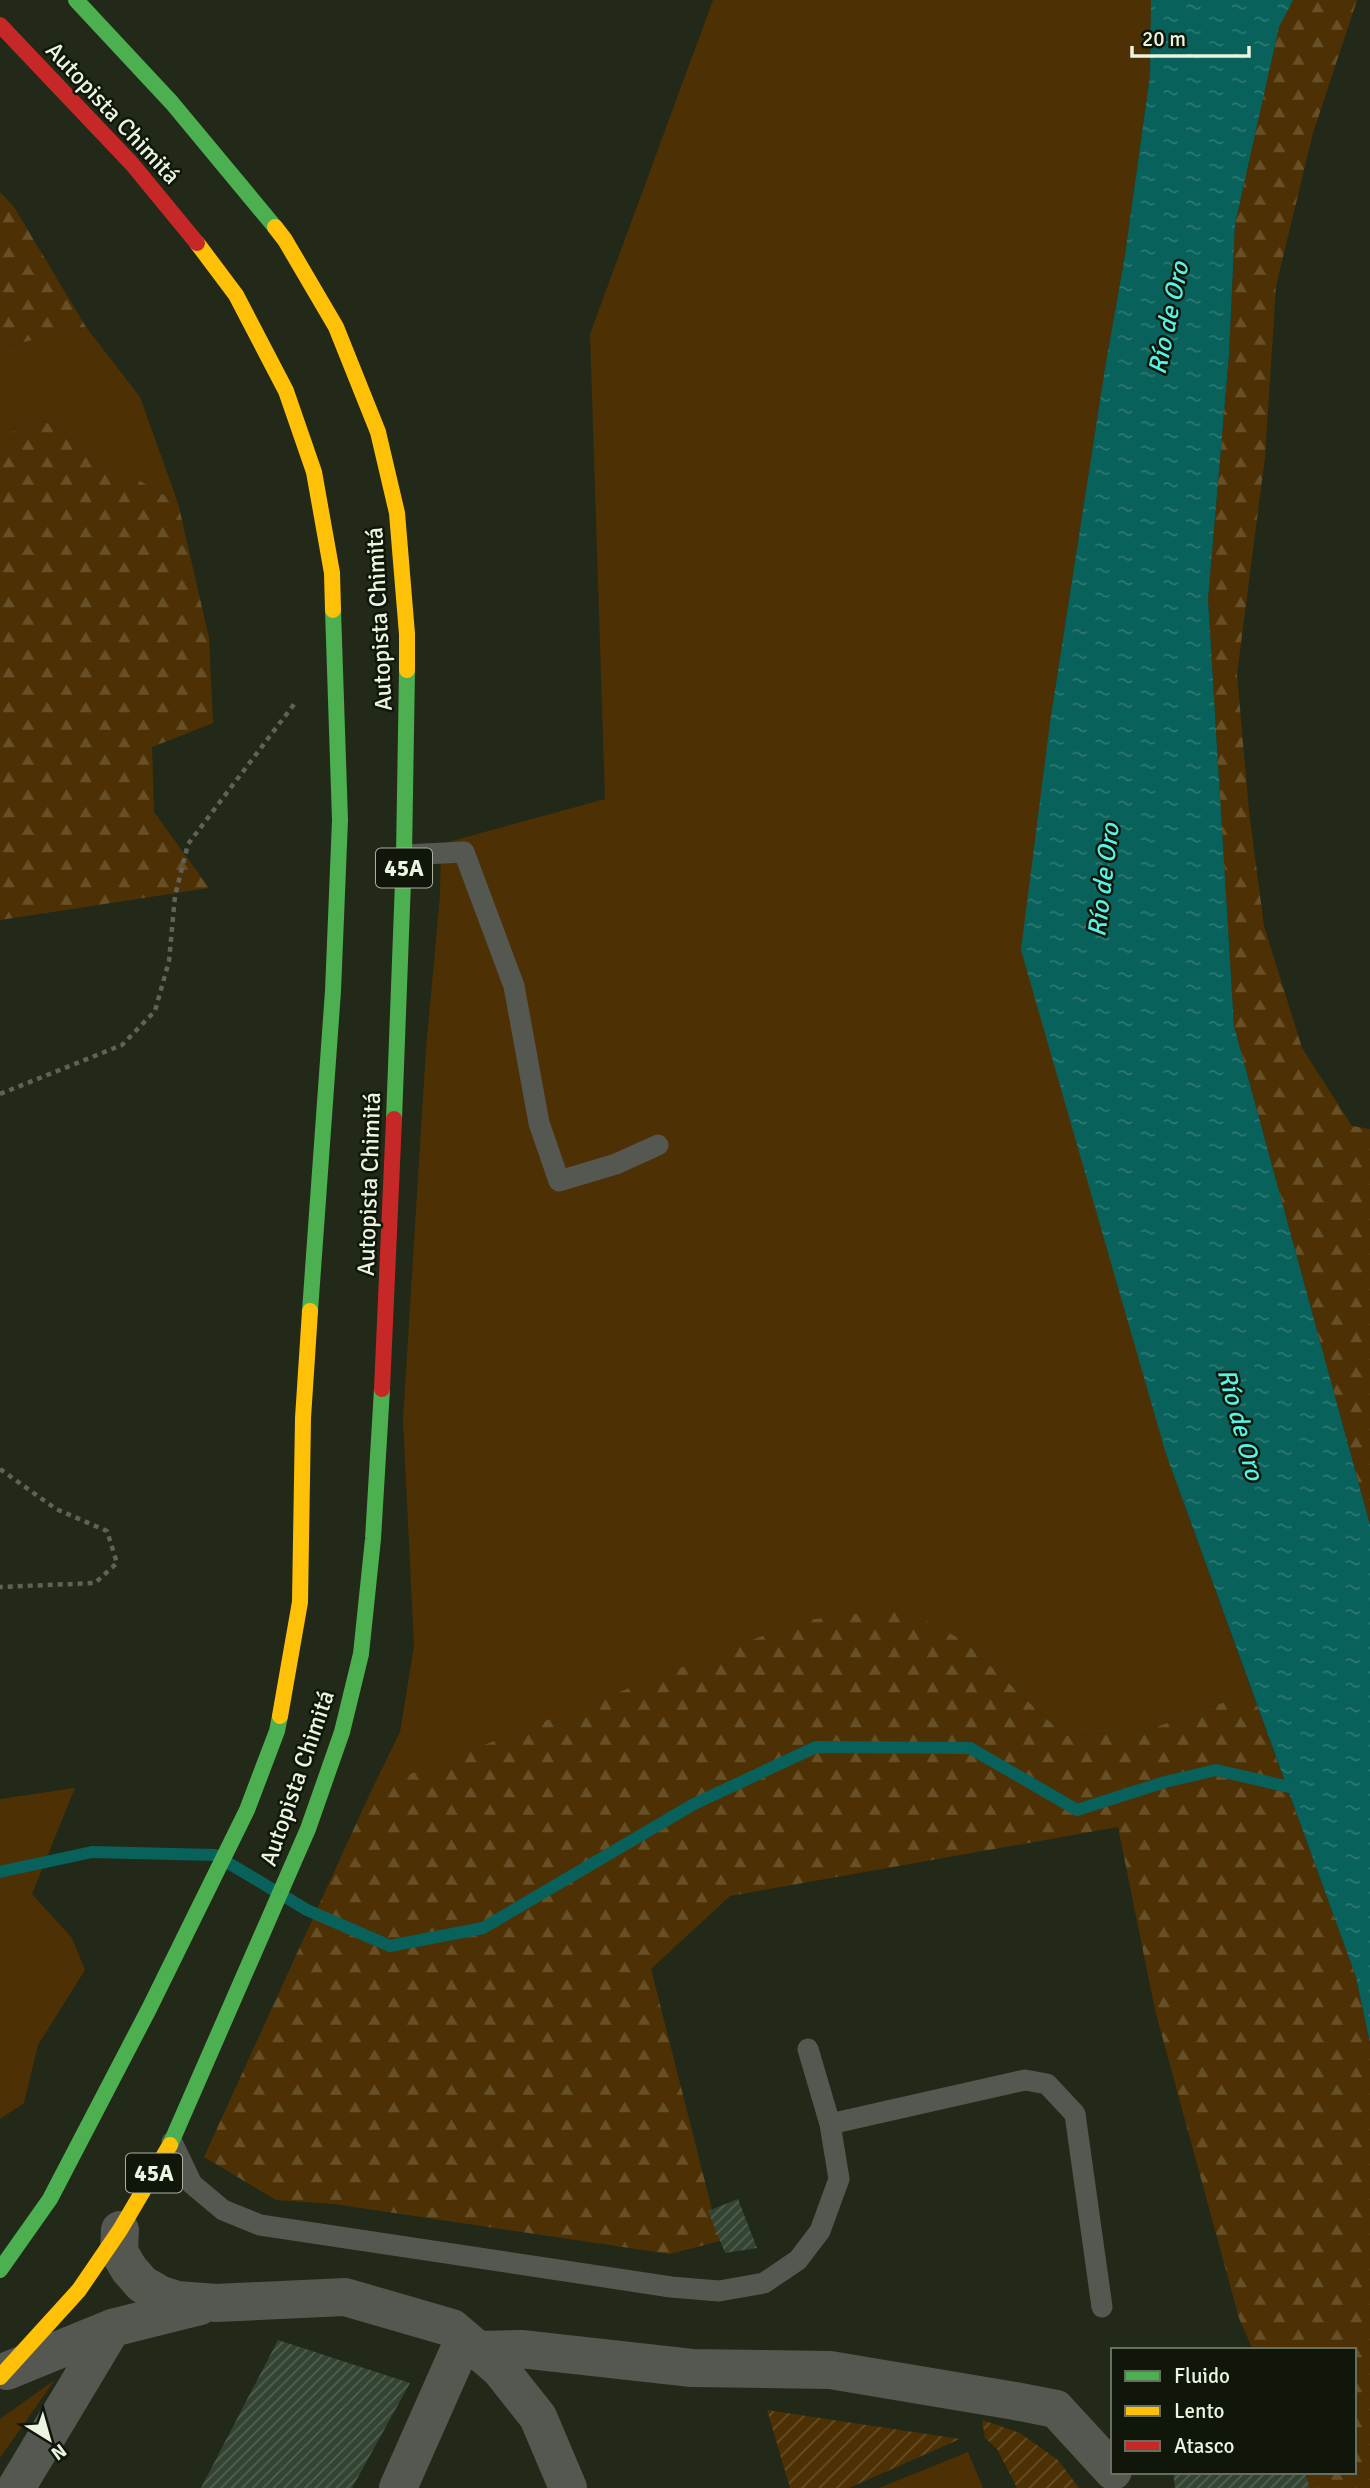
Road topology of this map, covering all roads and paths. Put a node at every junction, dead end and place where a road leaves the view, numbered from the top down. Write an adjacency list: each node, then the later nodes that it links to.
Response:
1 (76, 0): 4 (highway, Autopista Chimitá / 45A)
2 (0, 25): 3 (highway, Autopista Chimitá)
3 (334, 652): 5 (path); 13 (highway, Autopista Chimitá)
4 (404, 855): 6 (lane); 11 (highway, Autopista Chimitá / 45A)
5 (0, 1094)
6 (658, 1145)
7 (0, 1469): 8 (path)
8 (0, 1587)
9 (808, 2049): 10 (lane)
10 (830, 2124): 11 (lane); 15 (lane)
11 (173, 2142): 12 (highway, Autopista Chimitá / 45A)
12 (120, 2230): 14 (street); 18 (highway, Autopista Chimitá / 45A)
13 (0, 2270)
14 (216, 2303): 16 (street); 17 (street)
15 (1102, 2307)
16 (112, 2328): 18 (street); 21 (street)
17 (471, 2344): 19 (street); 22 (street); 23 (street)
18 (2, 2369)
19 (1111, 2470)
20 (1115, 2474): 24 (street)
21 (16, 2488)
22 (398, 2488)
23 (568, 2488)
24 (1128, 2488)

